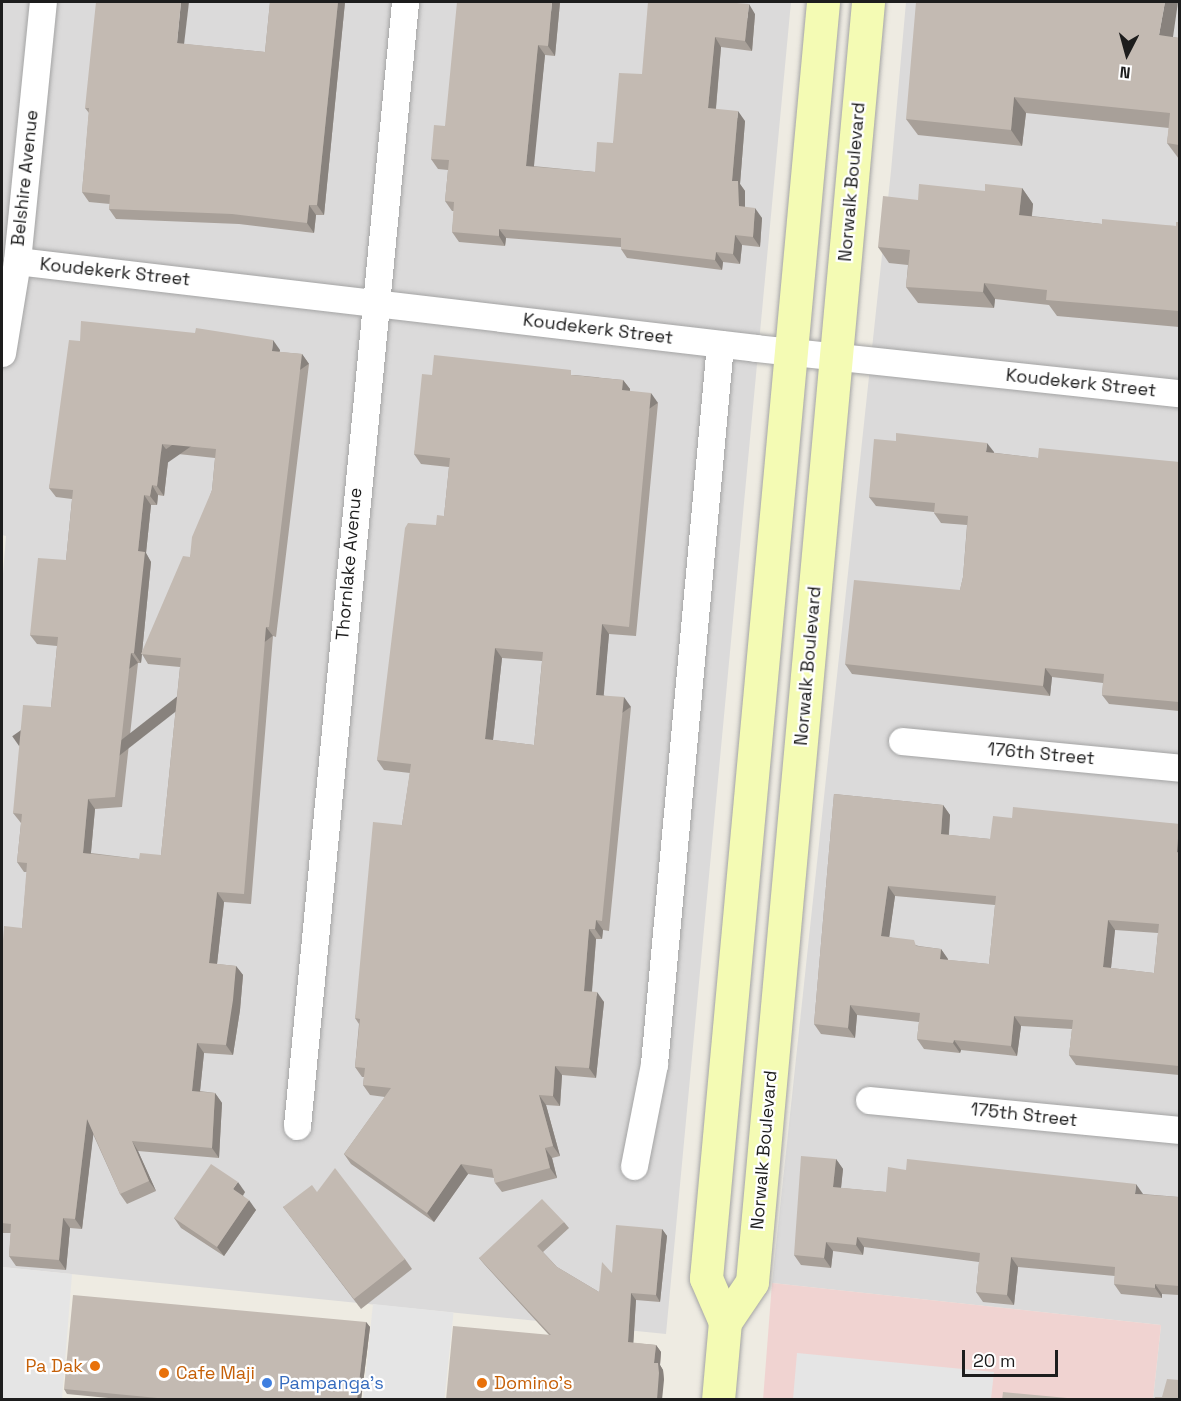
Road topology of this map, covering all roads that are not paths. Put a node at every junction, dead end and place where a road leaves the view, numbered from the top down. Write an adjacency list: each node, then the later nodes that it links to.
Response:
1 (43, 2): 5 (street, Belshire Avenue)
2 (405, 2): 6 (street, Thornlake Avenue)
3 (823, 2): 8 (main road, Norwalk Boulevard)
4 (868, 2): 10 (main road, Norwalk Boulevard)
5 (17, 261): 6 (street, Koudekerk Street); 9 (street, Belshire Avenue)
6 (373, 301): 7 (street, Koudekerk Street); 15 (street, Thornlake Avenue)
7 (720, 344): 8 (street, Koudekerk Street); 17 (street)
8 (791, 352): 10 (street, Koudekerk Street); 18 (main road, Norwalk Boulevard)
9 (2, 353)
10 (836, 357): 11 (street, Koudekerk Street); 18 (main road, Norwalk Boulevard)
11 (1179, 393)
12 (902, 741): 13 (street, 176th Street)
13 (1179, 768)
14 (869, 1100): 16 (street, 175th Street)
15 (297, 1126)
16 (1179, 1130)
17 (634, 1166)
18 (725, 1322): 19 (main road, Norwalk Boulevard)
19 (718, 1400)

